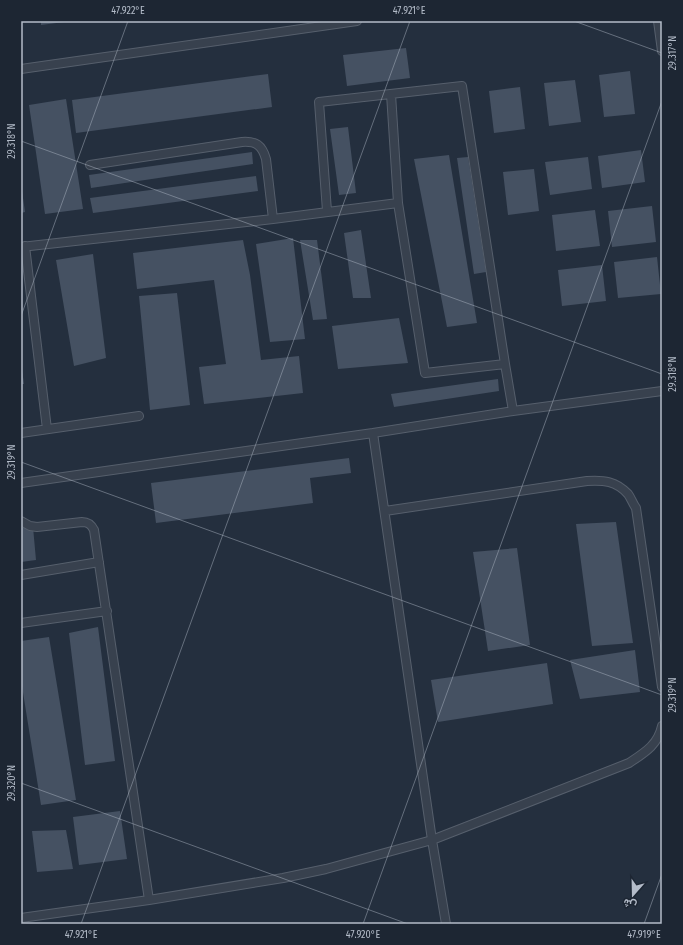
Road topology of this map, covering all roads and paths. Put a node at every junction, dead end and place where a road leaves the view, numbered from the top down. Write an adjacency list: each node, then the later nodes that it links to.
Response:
1 (357, 21): 4 (lane)
2 (658, 21): 3 (lane)
3 (662, 51)
4 (21, 69)
5 (391, 94): 7 (lane); 8 (lane); 11 (lane)
6 (90, 165): 9 (lane)
7 (398, 203): 8 (lane); 11 (lane)
8 (327, 212): 9 (lane)
9 (273, 218): 10 (lane)
10 (23, 246): 15 (lane)
11 (505, 364): 13 (lane)
12 (662, 392): 13 (lane)
13 (513, 411): 17 (lane)
14 (139, 416): 15 (lane)
15 (47, 430): 16 (lane)
16 (21, 433)
17 (373, 433): 18 (lane); 19 (lane)
18 (21, 483)
19 (385, 512): 25 (lane); 27 (lane)
20 (21, 520): 21 (lane)
21 (99, 562): 22 (lane); 23 (lane)
22 (21, 575)
23 (107, 611): 24 (lane); 28 (lane)
24 (21, 623)
25 (662, 687)
26 (662, 726): 27 (lane)
27 (432, 840): 28 (lane); 30 (lane)
28 (149, 900): 29 (lane)
29 (21, 918)
30 (446, 924)

